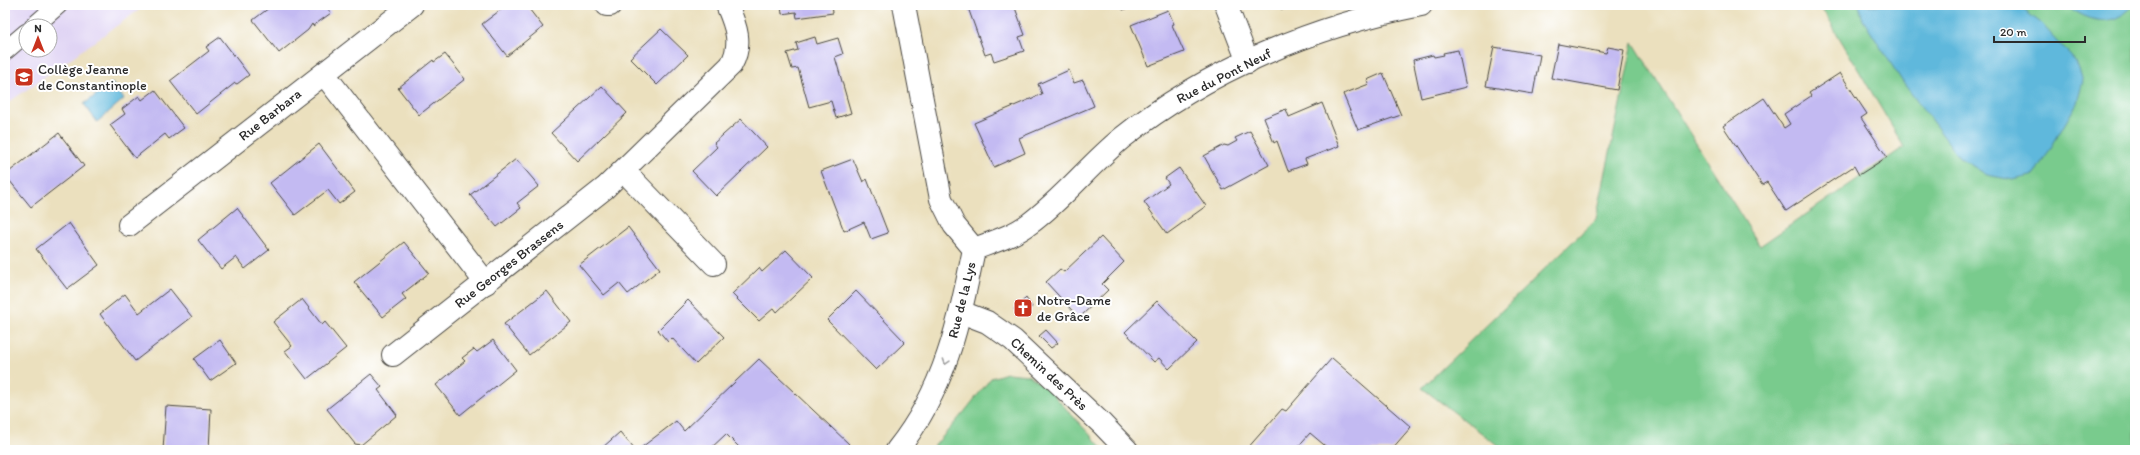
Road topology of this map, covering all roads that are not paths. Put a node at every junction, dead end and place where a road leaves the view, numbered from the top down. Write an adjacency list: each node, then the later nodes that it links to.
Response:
1 (58, 5): 7 (lane)
2 (412, 5): 11 (street, Rue Barbara)
3 (727, 5): 12 (street, Rue Georges Brassens)
4 (904, 5): 14 (street, Rue de la Lys)
5 (1226, 5): 10 (street)
6 (1421, 5): 10 (street, Rue du Pont Neuf)
7 (43, 18)
8 (18, 40): 9 (lane)
9 (5, 51)
10 (1248, 62): 14 (street, Rue du Pont Neuf)
11 (324, 74): 13 (street, Rue Barbara); 16 (street)
12 (624, 171): 15 (street); 16 (street, Rue Georges Brassens)
13 (129, 225)
14 (974, 249): 17 (street, Rue de la Lys)
15 (714, 264)
16 (486, 283): 18 (street, Rue Georges Brassens)
17 (961, 312): 19 (street, Rue de la Lys, one-way to 19); 20 (street, Chemin des Près)
18 (393, 355)
19 (897, 450)
20 (1127, 450)

